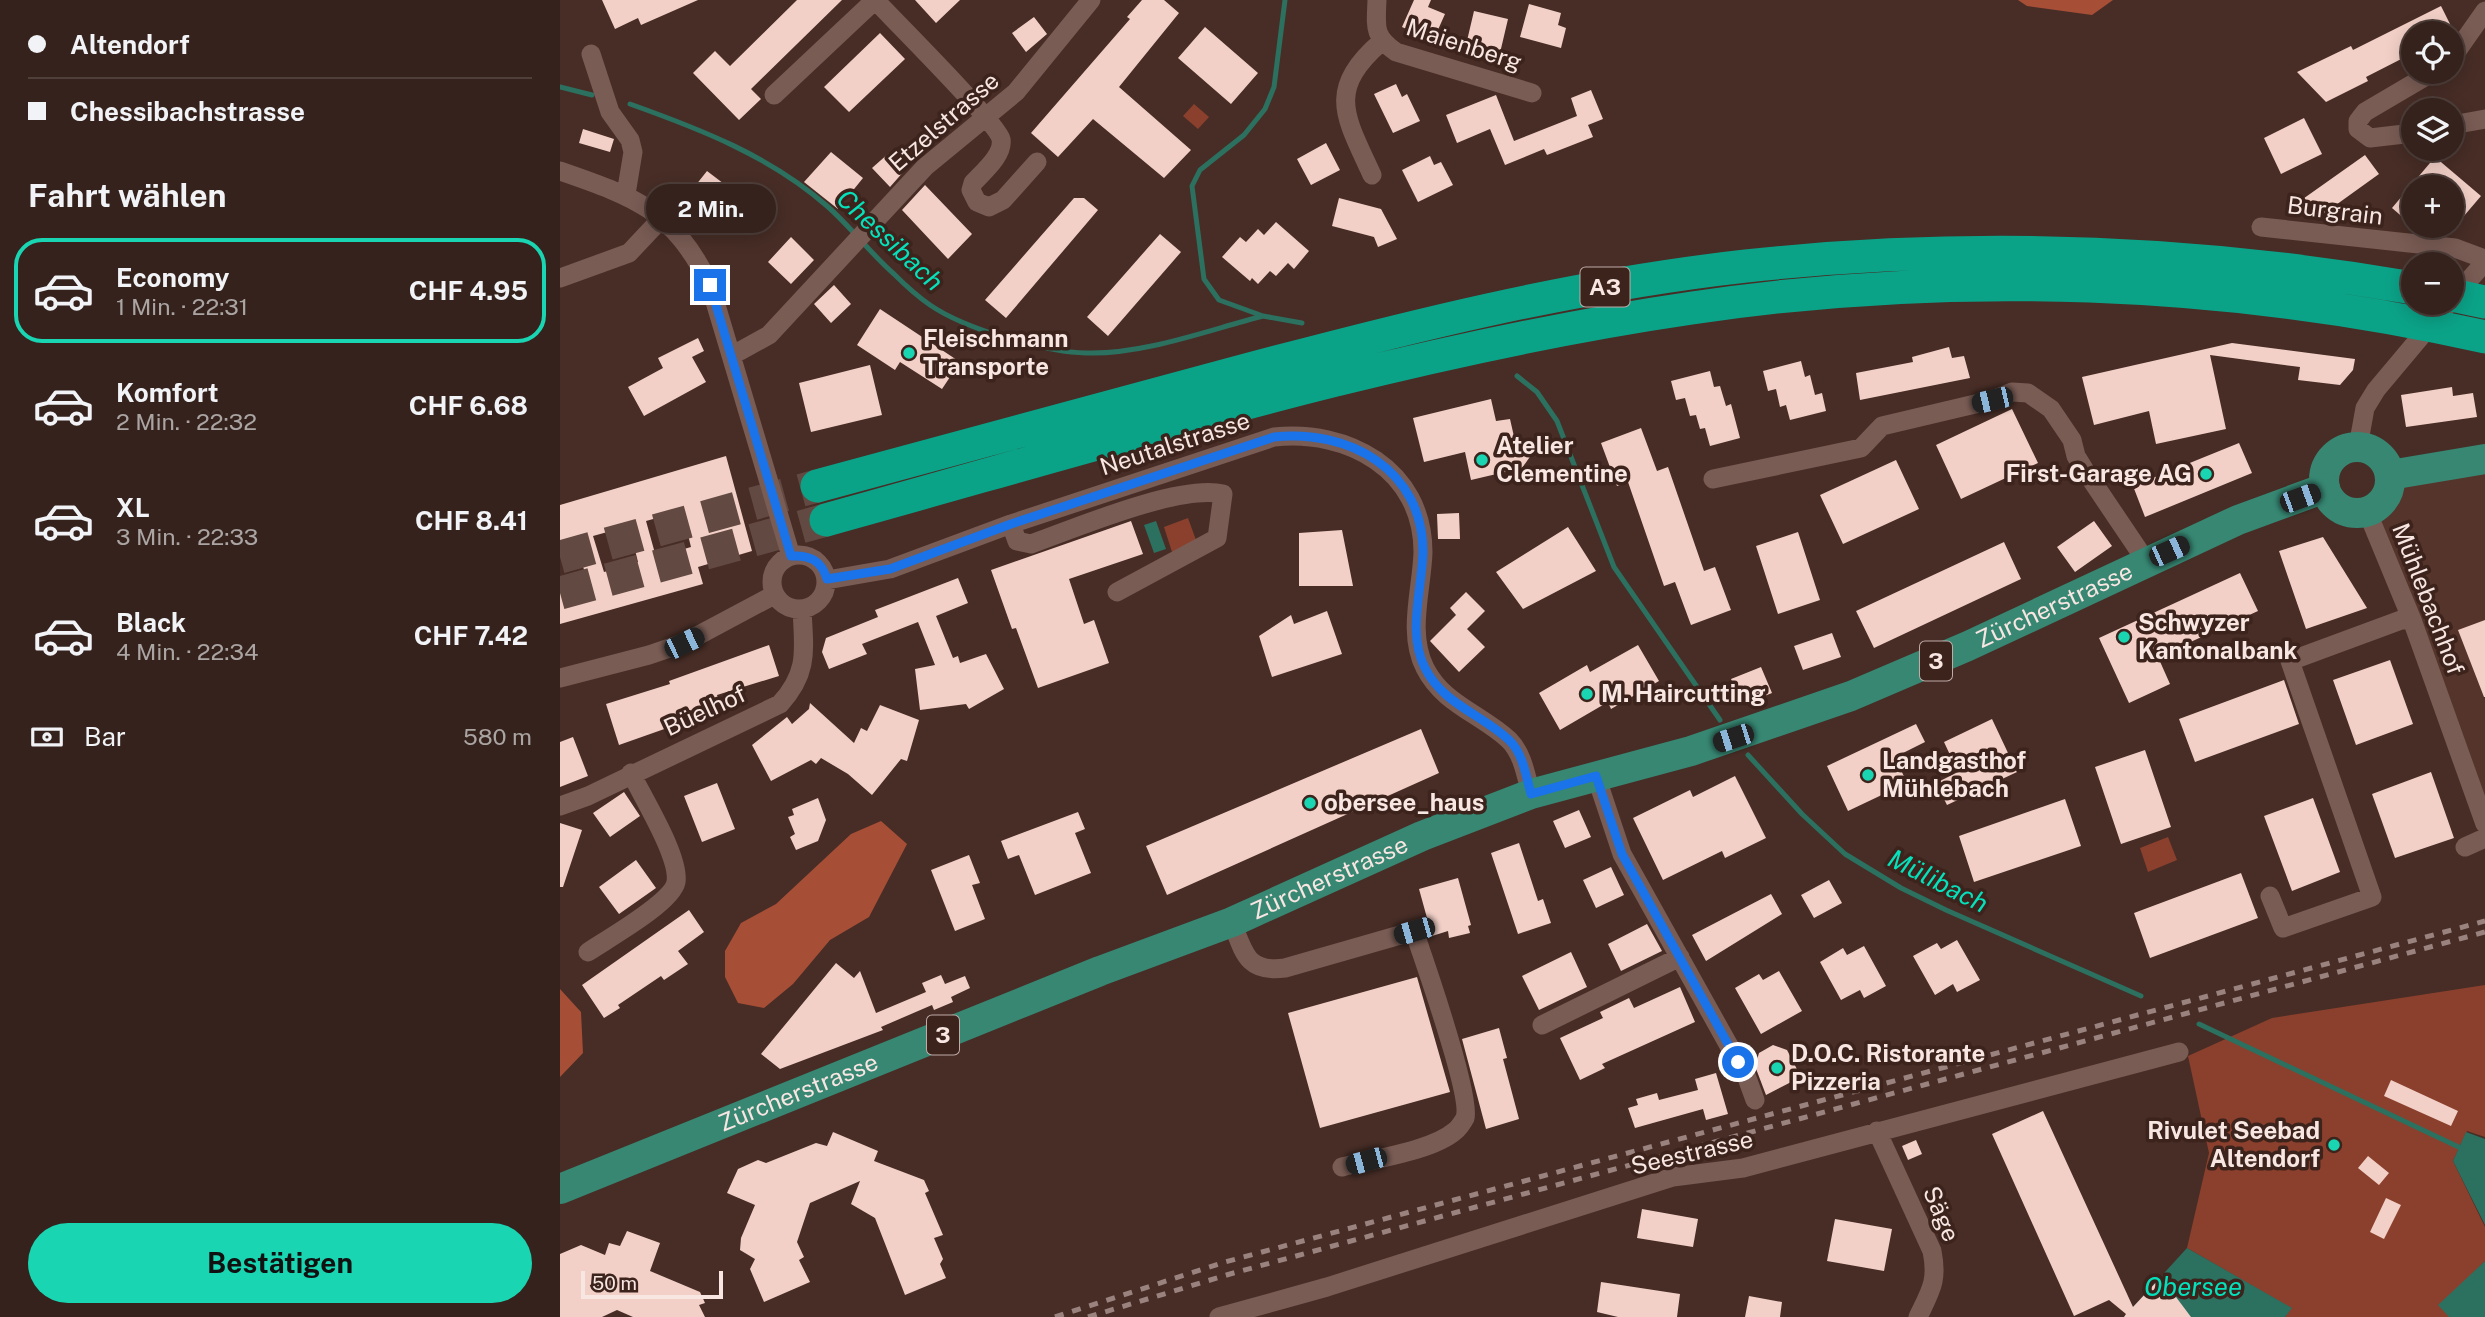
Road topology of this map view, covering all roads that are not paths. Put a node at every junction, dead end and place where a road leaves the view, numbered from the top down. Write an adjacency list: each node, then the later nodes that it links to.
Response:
1 (875, 0): 10 (street); 11 (street)
2 (1091, 0): 11 (street, Etzelstrasse)
3 (1377, 0): 6 (street, Maienberg)
4 (2485, 11): 5 (street)
5 (2464, 41)
6 (1381, 42): 9 (street, Maienberg); 17 (street, Maienberg)
7 (591, 54): 18 (street)
8 (2413, 84): 14 (street)
9 (1532, 93)
10 (774, 94)
11 (985, 117): 15 (street); 27 (street, Etzelstrasse)
12 (2485, 119): 13 (street)
13 (2464, 123)
14 (2401, 134)
15 (1037, 162)
16 (560, 172): 18 (street)
17 (1372, 175)
18 (626, 194): 19 (street)
19 (661, 219): 22 (street); 27 (street)
20 (2260, 227): 21 (street, Burgrain)
21 (2485, 260): 24 (street)
22 (560, 278)
23 (2401, 286): 32 (highway, A3)
24 (2464, 301)
25 (2450, 315): 28 (street)
26 (2475, 335): 35 (highway, A3)
27 (731, 352): 37 (street)
28 (2358, 447): 30 (main road); 33 (main road)
29 (2485, 459): 30 (main road)
30 (2389, 475): 34 (main road)
31 (1713, 479): 38 (street)
32 (817, 486)
33 (2325, 488): 34 (main road); 38 (main road, Zürcherstrasse / 3)
34 (2367, 511): 43 (street, Mühlebachhof)
35 (826, 520)
36 (1011, 524): 39 (street, Neutalstrasse); 40 (street, Neutalstrasse); 47 (street, Neutalstrasse)
37 (791, 556): 39 (street); 41 (street)
38 (2146, 561): 46 (main road, Zürcherstrasse / 3)
39 (827, 579): 42 (street)
40 (1116, 592)
41 (774, 595): 42 (street); 44 (street)
42 (802, 610): 45 (street, Büelhof)
43 (2412, 620): 49 (street, Mühlebachhof); 52 (street)
44 (560, 678)
45 (631, 773): 48 (street, Büelhof); 54 (street)
46 (1596, 776): 47 (main road, Zürcherstrasse / 3); 55 (street)
47 (1531, 794): 53 (main road, Zürcherstrasse / 3)
48 (560, 806)
49 (2485, 824)
50 (2485, 838): 51 (street)
51 (2465, 846)
52 (2270, 895)
53 (1232, 922): 60 (street, Zürcherstrasse); 61 (main road, Zürcherstrasse / 3)
54 (589, 952)
55 (1680, 957): 56 (street); 58 (street)
56 (1542, 1025)
57 (2179, 1052): 59 (street, Seestrasse)
58 (1755, 1100)
59 (1877, 1131): 62 (street, Seestrasse); 63 (street, Säge)
60 (1342, 1167)
61 (560, 1189)
62 (1219, 1317)
63 (1918, 1317)

